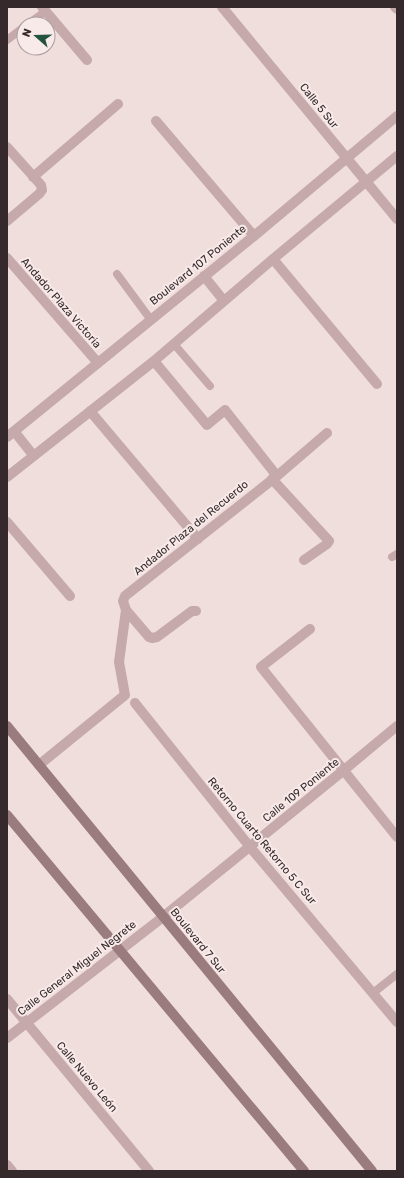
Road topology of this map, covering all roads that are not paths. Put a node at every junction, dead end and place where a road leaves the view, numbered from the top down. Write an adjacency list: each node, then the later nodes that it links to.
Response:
1 (222, 7): 12 (street, Calle 5 Sur)
2 (44, 9): 3 (lane); 6 (street)
3 (37, 16)
4 (16, 33): 5 (lane)
5 (7, 40)
6 (87, 60)
7 (118, 104): 13 (street)
8 (397, 116): 12 (street, Boulevard 107 Poniente)
9 (156, 121): 17 (street)
10 (7, 146): 13 (street)
11 (397, 156): 14 (street)
12 (346, 158): 14 (street, Calle 5 Sur); 17 (street, Boulevard 107 Poniente)
13 (33, 177): 16 (street)
14 (365, 181): 15 (street, Calle 5 Sur); 19 (street)
15 (397, 220)
16 (7, 221)
17 (254, 236): 21 (street, Boulevard 107 Poniente)
18 (7, 258): 26 (street, Andador Plaza Victoria)
19 (273, 259): 22 (street); 27 (street)
20 (116, 274): 23 (lane)
21 (204, 276): 22 (street); 23 (street, Boulevard 107 Poniente)
22 (224, 301): 24 (street)
23 (151, 320): 26 (street, Boulevard 107 Poniente)
24 (174, 344): 25 (street); 28 (lane)
25 (154, 361): 29 (street); 34 (street)
26 (98, 363): 31 (street, Boulevard 107 Poniente)
27 (376, 384)
28 (210, 386)
29 (90, 411): 32 (street); 36 (street)
30 (327, 433): 34 (street, Andador Plaza del Recuerdo)
31 (10, 434): 32 (street, Boulevard 107 Poniente)
32 (33, 455): 33 (street)
33 (7, 476)
34 (274, 478): 36 (street, Andador Plaza del Recuerdo); 37 (street)
35 (7, 522): 38 (street)
36 (198, 539): 39 (street, Andador Plaza del Recuerdo)
37 (304, 560)
38 (70, 596)
39 (126, 610): 40 (street); 45 (street)
40 (196, 611)
41 (310, 629): 46 (street)
42 (135, 703): 49 (street, Retorno Cuarto Retorno 5 C Sur)
43 (7, 726): 45 (street, Boulevard 7 Sur)
44 (397, 726): 46 (street, Calle 109 Poniente)
45 (39, 765): 50 (street, Boulevard 7 Sur)
46 (344, 770): 48 (street); 49 (street, Calle 109 Poniente)
47 (7, 815): 51 (street)
48 (397, 837)
49 (250, 847): 50 (street, Calle 109 Poniente); 53 (street, Retorno Cuarto Retorno 5 C Sur)
50 (163, 917): 51 (street, Calle General Miguel Negrete); 62 (street, Boulevard 7 Sur)
51 (119, 950): 55 (street, Calle General Miguel Negrete); 59 (street)
52 (397, 974): 53 (lane)
53 (373, 993): 56 (street, Retorno Cuarto Retorno 5 C Sur)
54 (7, 999): 55 (street, Calle Nuevo León)
55 (26, 1022): 57 (street, Calle General Miguel Negrete); 61 (street, Calle Nuevo León)
56 (397, 1022)
57 (7, 1038)
58 (7, 1165): 60 (street)
59 (302, 1170)
60 (12, 1171)
61 (149, 1171)
62 (372, 1171)

